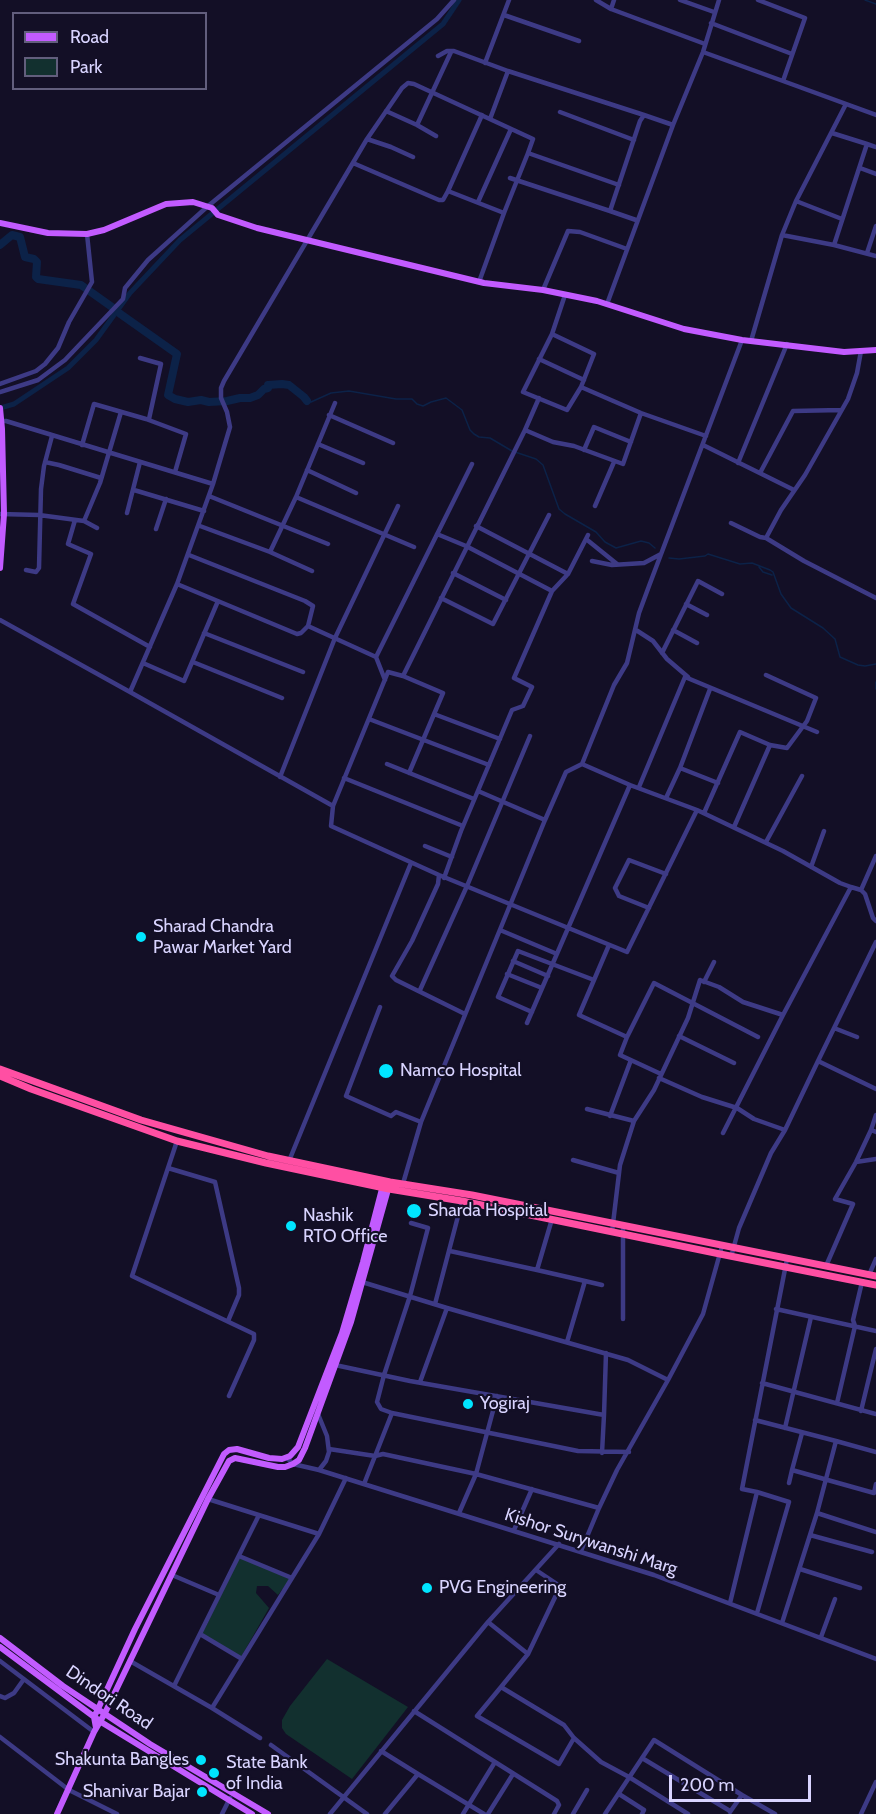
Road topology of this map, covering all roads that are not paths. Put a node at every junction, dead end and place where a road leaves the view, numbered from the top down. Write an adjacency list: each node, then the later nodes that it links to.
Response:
1 (454, 0): 49 (street)
2 (509, 0): 10 (street)
3 (596, 0): 8 (street)
4 (614, 0): 8 (street)
5 (680, 0): 9 (street)
6 (719, 0): 9 (street)
7 (758, 0): 16 (street)
8 (611, 9): 13 (street)
9 (714, 12): 11 (street)
10 (504, 15): 12 (street); 18 (street)
11 (711, 23): 13 (street); 16 (street)
12 (579, 41)
13 (705, 44): 15 (street)
14 (451, 52): 17 (street); 18 (street); 21 (street)
15 (703, 52): 20 (street); 30 (street)
16 (792, 54): 20 (street)
17 (438, 56)
18 (486, 63): 19 (street)
19 (508, 71): 25 (street); 28 (street)
20 (783, 81): 22 (street)
21 (432, 93): 23 (street); 27 (street); 29 (street)
22 (846, 104): 26 (street); 32 (street)
23 (386, 111): 29 (street); 34 (street)
24 (560, 112): 35 (street)
25 (644, 115): 30 (street); 35 (street)
26 (876, 115)
27 (482, 116): 28 (street); 46 (street)
28 (490, 119): 31 (street)
29 (417, 125): 33 (street)
30 (673, 125): 53 (street)
31 (510, 129): 38 (street); 48 (street)
32 (832, 133): 36 (street); 47 (street)
33 (436, 136)
34 (367, 139): 39 (street); 40 (street)
35 (634, 140): 45 (street)
36 (867, 144): 37 (street); 41 (street)
37 (876, 147)
38 (528, 153): 44 (street); 45 (street)
39 (413, 157)
40 (353, 163): 46 (street); 58 (street)
41 (860, 168): 42 (street); 52 (street)
42 (876, 174)
43 (510, 178): 44 (street)
44 (516, 180): 50 (street); 51 (street)
45 (619, 185): 50 (street)
46 (448, 191): 48 (street)
47 (796, 201): 52 (street); 57 (street)
48 (478, 202): 51 (street)
49 (210, 207): 56 (main road); 58 (main road); 78 (street)
50 (610, 212): 53 (street)
51 (504, 213): 63 (street)
52 (842, 219): 59 (street)
53 (636, 220): 60 (street)
54 (0, 223): 56 (main road)
55 (876, 226): 61 (street)
56 (87, 234): 76 (street)
57 (782, 235): 59 (street); 69 (street)
58 (308, 240): 63 (main road); 108 (street)
59 (834, 245): 61 (street)
60 (627, 249): 64 (street); 66 (street)
61 (867, 253): 62 (street)
62 (876, 256)
63 (479, 282): 64 (main road)
64 (543, 290): 65 (main road)
65 (565, 295): 66 (main road); 67 (street)
66 (607, 304): 68 (main road)
67 (552, 334): 74 (street); 75 (street)
68 (742, 340): 69 (main road); 90 (street)
69 (751, 341): 70 (main road)
70 (787, 344): 72 (main road); 101 (street)
71 (876, 350): 72 (main road)
72 (861, 351): 82 (street)
73 (141, 358): 86 (street)
74 (539, 359): 75 (street); 79 (street)
75 (584, 380): 77 (street)
76 (0, 384)
77 (581, 387): 79 (street); 84 (street)
78 (0, 392)
79 (538, 398): 88 (street)
80 (334, 403): 85 (street)
81 (0, 409): 87 (main road)
82 (841, 410): 106 (street); 110 (street)
83 (121, 412): 86 (street); 94 (street); 97 (street)
84 (641, 413): 90 (street); 91 (street)
85 (330, 415): 92 (street); 93 (street)
86 (149, 419): 105 (street)
87 (1, 421): 89 (street); 119 (main road)
88 (525, 430): 96 (street); 127 (street)
89 (52, 436): 94 (street); 98 (street)
90 (706, 436): 95 (street)
91 (631, 442): 96 (street); 100 (street)
92 (393, 443)
93 (318, 444): 102 (street); 104 (street)
94 (82, 445): 97 (street)
95 (702, 445): 101 (street); 139 (street)
96 (584, 450): 100 (street)
97 (110, 453): 99 (street); 107 (street)
98 (45, 462): 107 (street); 120 (street)
99 (140, 462): 105 (street); 109 (street)
100 (614, 462): 116 (street)
101 (738, 463): 106 (street)
102 (363, 464)
103 (472, 464): 130 (street)
104 (307, 470): 111 (street); 113 (street)
105 (175, 472): 108 (street)
106 (760, 474): 110 (street)
107 (101, 478): 123 (street)
108 (213, 484): 112 (street)
109 (134, 490): 114 (street); 118 (street)
110 (794, 490): 133 (street)
111 (356, 493)
112 (209, 496): 117 (street); 125 (street)
113 (296, 496): 125 (street); 131 (street)
114 (166, 499): 117 (street); 129 (street)
115 (398, 506): 131 (street)
116 (595, 506)
117 (204, 511): 126 (street)
118 (127, 513)
119 (2, 514): 120 (street); 132 (main road)
120 (39, 515): 122 (street); 144 (street)
121 (549, 515): 138 (street)
122 (75, 520): 123 (street); 165 (street)
123 (84, 521): 128 (street)
124 (731, 523): 133 (street)
125 (282, 524): 134 (street); 137 (street)
126 (200, 526): 137 (street); 140 (street)
127 (476, 526): 135 (street); 138 (street)
128 (97, 528)
129 (156, 529)
130 (437, 534): 135 (street); 167 (street)
131 (385, 535): 136 (street); 163 (street)
132 (1, 538): 143 (main road)
133 (766, 538): 152 (street)
134 (328, 543)
135 (466, 546): 146 (street); 147 (street)
136 (414, 547)
137 (270, 552): 145 (street)
138 (530, 554): 147 (street); 148 (street)
139 (661, 554): 142 (street); 160 (street)
140 (189, 555): 149 (street); 159 (street)
141 (592, 561): 142 (street)
142 (617, 564): 148 (street)
143 (0, 568)
144 (26, 570)
145 (312, 572)
146 (453, 573): 153 (street); 154 (street)
147 (519, 574): 150 (street); 154 (street)
148 (568, 574): 150 (street)
149 (177, 584): 155 (street); 165 (street)
150 (552, 591): 183 (street)
151 (722, 594): 156 (street)
152 (876, 597)
153 (441, 598): 154 (street); 172 (street)
154 (506, 600)
155 (218, 601): 159 (street); 162 (street)
156 (686, 604): 157 (street); 161 (street)
157 (707, 615)
158 (0, 620): 176 (street)
159 (308, 626): 163 (street)
160 (636, 630): 166 (street); 187 (street)
161 (674, 630): 164 (street); 166 (street)
162 (204, 633): 168 (street); 170 (street)
163 (335, 638): 167 (street); 192 (street)
164 (697, 643)
165 (150, 647): 169 (street)
166 (662, 653): 173 (street)
167 (376, 657): 174 (street)
168 (193, 662): 169 (street); 177 (street)
169 (143, 663): 176 (street)
170 (303, 672)
171 (766, 675): 180 (street)
172 (404, 676): 174 (street); 178 (street)
173 (688, 677): 175 (street); 196 (street)
174 (385, 680): 179 (street)
175 (710, 688): 180 (street); 189 (street)
176 (130, 692): 192 (street)
177 (282, 698)
178 (434, 714): 183 (street); 184 (street)
179 (369, 719): 184 (street); 193 (street)
180 (803, 726): 181 (street); 185 (street)
181 (817, 732)
182 (530, 736): 200 (street)
183 (500, 739): 188 (street)
184 (424, 740): 188 (street); 190 (street)
185 (770, 745): 194 (street); 206 (street)
186 (387, 764): 190 (street)
187 (582, 764): 195 (street); 204 (street)
188 (489, 765): 197 (street)
189 (680, 768): 194 (street); 198 (street)
190 (409, 773): 199 (street)
191 (802, 776): 208 (street)
192 (280, 777): 201 (street)
193 (344, 778): 201 (street); 205 (street)
194 (717, 783): 203 (street)
195 (630, 785): 196 (street); 222 (street)
196 (639, 788): 198 (street)
197 (478, 791): 199 (street); 200 (street)
198 (666, 798): 202 (street)
199 (474, 799): 205 (street)
200 (502, 802): 204 (street); 216 (street)
201 (333, 806): 212 (street)
202 (698, 810): 203 (street); 214 (street)
203 (705, 813): 206 (street)
204 (545, 820): 219 (street)
205 (463, 826): 210 (street)
206 (734, 827): 208 (street)
207 (824, 831): 213 (street)
208 (766, 843): 213 (street)
209 (425, 846): 210 (street)
210 (452, 857): 215 (street)
211 (876, 859): 218 (street)
212 (411, 863): 215 (street); 266 (street)
213 (811, 867): 217 (street)
214 (666, 874): 220 (street); 220 (street)
215 (442, 876): 216 (street); 235 (street)
216 (467, 886): 219 (street); 235 (street)
217 (851, 887): 218 (street); 240 (street)
218 (861, 890): 221 (street)
219 (510, 903): 222 (street); 223 (street)
220 (649, 908): 225 (street)
221 (876, 921)
222 (568, 928): 225 (street); 226 (street)
223 (500, 930): 226 (street); 239 (street)
224 (876, 942): 242 (street)
225 (609, 945): 232 (street)
226 (557, 954): 229 (street)
227 (513, 961): 229 (street); 230 (street); 231 (street)
228 (714, 962): 233 (street)
229 (553, 964): 231 (street); 232 (street)
230 (507, 974): 234 (street); 238 (street)
231 (548, 976): 234 (street)
232 (594, 980): 245 (street)
233 (704, 982): 236 (street); 240 (street)
234 (542, 988): 238 (street)
235 (420, 990): 239 (street)
236 (692, 1004): 243 (street); 244 (street); 245 (street)
237 (380, 1007): 258 (street)
238 (532, 1012): 241 (street)
239 (465, 1014): 258 (street)
240 (783, 1015): 254 (street)
241 (527, 1023)
242 (834, 1028): 246 (street); 248 (street)
243 (679, 1036): 249 (street); 252 (street)
244 (758, 1036)
245 (627, 1037): 247 (street)
246 (857, 1038)
247 (631, 1060): 252 (street); 257 (street)
248 (818, 1061): 253 (street); 260 (street)
249 (734, 1063)
250 (0, 1069): 266 (highway)
251 (0, 1076): 263 (highway)
252 (660, 1076): 254 (street); 259 (street)
253 (876, 1089)
254 (737, 1108): 260 (street); 262 (street)
255 (587, 1109): 257 (street)
256 (876, 1115): 261 (street)
257 (610, 1116): 259 (street)
258 (421, 1122): 271 (street)
259 (634, 1122): 269 (street)
260 (785, 1130): 280 (street)
261 (874, 1131): 267 (street)
262 (723, 1133)
263 (177, 1141): 268 (street); 270 (highway)
264 (573, 1160): 269 (street)
265 (876, 1160): 267 (street)
266 (289, 1161): 270 (highway)
267 (856, 1162): 286 (street)
268 (168, 1168): 300 (street); 300 (street)
269 (619, 1173): 276 (street)
270 (387, 1185): 271 (highway); 290 (main road); 330 (main road)
271 (402, 1187): 272 (highway)
272 (438, 1193): 273 (highway); 276 (highway)
273 (462, 1200): 274 (highway); 281 (street)
274 (552, 1219): 276 (highway); 287 (street)
275 (411, 1223): 294 (street)
276 (612, 1228): 277 (highway)
277 (622, 1230): 278 (highway); 299 (street)
278 (690, 1244): 279 (highway); 282 (highway)
279 (722, 1246): 280 (highway); 282 (street)
280 (733, 1248): 283 (street); 285 (highway)
281 (450, 1251): 287 (street); 295 (street)
282 (720, 1254): 283 (highway); 308 (street)
283 (731, 1257): 285 (highway)
284 (876, 1259): 288 (street)
285 (786, 1263): 286 (highway); 291 (highway); 297 (street)
286 (826, 1266): 288 (highway)
287 (537, 1270): 289 (street)
288 (873, 1276)
289 (585, 1281): 293 (street); 303 (street)
290 (362, 1282): 294 (street); 306 (main road)
291 (862, 1282): 292 (highway); 301 (street)
292 (876, 1285)
293 (602, 1286)
294 (410, 1296): 295 (street); 307 (street)
295 (435, 1304): 296 (street)
296 (447, 1308): 303 (street); 309 (street)
297 (776, 1309): 298 (street); 310 (street)
298 (811, 1317): 301 (street); 311 (street)
299 (623, 1319)
300 (228, 1321): 312 (street)
301 (855, 1326): 302 (street); 314 (street)
302 (876, 1331)
303 (567, 1342): 305 (street)
304 (876, 1349): 316 (street)
305 (606, 1353): 308 (street); 319 (street)
306 (335, 1365): 307 (street); 315 (main road)
307 (384, 1375): 309 (street); 317 (street)
308 (668, 1380): 326 (street)
309 (420, 1382): 313 (street)
310 (762, 1383): 311 (street); 320 (street)
311 (794, 1392): 314 (street); 321 (street)
312 (229, 1396)
313 (497, 1396): 319 (street); 322 (street)
314 (837, 1403): 316 (street)
315 (317, 1411): 325 (street); 331 (main road)
316 (861, 1411): 318 (street)
317 (392, 1413): 322 (street); 329 (street)
318 (876, 1414)
319 (604, 1415): 328 (street)
320 (755, 1420): 321 (street); 341 (street)
321 (785, 1428): 323 (street)
322 (487, 1432): 328 (street); 334 (street)
323 (802, 1433): 324 (street); 333 (street)
324 (836, 1441): 327 (street); 336 (street)
325 (329, 1449): 329 (street); 332 (street)
326 (629, 1452): 328 (street); 343 (street)
327 (876, 1452)
328 (602, 1453)
329 (375, 1456): 334 (street); 338 (street)
330 (286, 1458): 331 (street); 379 (main road)
331 (293, 1464): 332 (street, Kishor Surywanshi Marg); 342 (main road)
332 (319, 1470): 335 (street, Kishor Surywanshi Marg)
333 (792, 1470): 336 (street); 337 (street)
334 (476, 1474): 340 (street); 344 (street)
335 (346, 1478): 338 (street, Kishor Surywanshi Marg); 349 (street)
336 (826, 1479): 339 (street); 345 (street)
337 (789, 1483)
338 (364, 1484): 344 (street, Kishor Surywanshi Marg)
339 (876, 1484)
340 (532, 1489): 343 (street); 347 (street)
341 (757, 1492): 362 (street); 363 (street)
342 (208, 1499): 346 (street); 357 (main road)
343 (599, 1508): 352 (street)
344 (459, 1513): 347 (street, Kishor Surywanshi Marg)
345 (817, 1513): 348 (street); 350 (street)
346 (259, 1515): 349 (street); 354 (street)
347 (513, 1530): 351 (street, Kishor Surywanshi Marg)
348 (876, 1532)
349 (319, 1534): 358 (street)
350 (810, 1535): 353 (street); 355 (street)
351 (559, 1544): 352 (street, Kishor Surywanshi Marg); 356 (street)
352 (581, 1551): 362 (street, Kishor Surywanshi Marg)
353 (872, 1552)
354 (239, 1556): 358 (street); 360 (street)
355 (800, 1569): 359 (street); 365 (street)
356 (536, 1570): 364 (street); 369 (street)
357 (172, 1575): 360 (street); 373 (main road)
358 (292, 1578): 370 (street)
359 (860, 1588)
360 (219, 1595): 366 (street)
361 (834, 1599): 367 (street)
362 (730, 1603): 363 (street, Kishor Surywanshi Marg)
363 (757, 1613): 365 (street, Kishor Surywanshi Marg)
364 (488, 1622): 369 (street); 380 (street)
365 (782, 1623): 367 (street, Kishor Surywanshi Marg)
366 (200, 1634): 370 (street); 375 (street)
367 (821, 1637): 371 (street, Kishor Surywanshi Marg)
368 (1, 1645): 379 (main road, Dindori Road); 382 (main road, Dindori Road)
369 (528, 1654): 376 (street)
370 (242, 1659): 378 (street)
371 (876, 1659)
372 (0, 1661): 374 (street)
373 (130, 1661): 375 (street); 381 (main road)
374 (24, 1679): 377 (street); 384 (street)
375 (174, 1686): 378 (street)
376 (501, 1687): 387 (street); 387 (street)
377 (0, 1696)
378 (212, 1708): 386 (street)
379 (98, 1709): 381 (main road, Dindori Road); 382 (main road)
380 (414, 1711): 389 (street); 391 (street)
381 (105, 1713): 383 (main road); 398 (main road, Dindori Road)
382 (94, 1717): 383 (main road, Dindori Road); 384 (main road)
383 (101, 1722): 384 (main road); 402 (main road, Dindori Road)
384 (95, 1731): 396 (main road)
385 (0, 1737): 396 (street)
386 (260, 1738)
387 (574, 1738): 394 (street)
388 (271, 1745): 401 (street)
389 (381, 1751): 392 (street); 401 (street)
390 (642, 1758): 394 (street); 400 (street); 404 (street)
391 (495, 1762): 393 (street); 403 (street)
392 (418, 1774): 403 (street); 412 (street)
393 (513, 1774): 414 (street); 415 (street)
394 (629, 1777): 399 (street); 419 (street)
395 (876, 1782): 421 (street)
396 (69, 1790): 405 (main road); 406 (street)
397 (587, 1790): 416 (street)
398 (234, 1793): 402 (street); 409 (main road, Dindori Road)
399 (619, 1794): 417 (street); 418 (street)
400 (742, 1795): 404 (street); 420 (street)
401 (344, 1797): 410 (street); 411 (street)
402 (229, 1799): 407 (street); 408 (main road, Dindori Road)
403 (469, 1805): 413 (street); 414 (street)
404 (729, 1813)
405 (57, 1814)
406 (117, 1814)
407 (222, 1814)
408 (252, 1814)
409 (268, 1814)
410 (330, 1814)
411 (367, 1814)
412 (385, 1814)
413 (463, 1814)
414 (486, 1814)
415 (554, 1814)
416 (573, 1814)
417 (605, 1814)
418 (642, 1814)
419 (688, 1814)
420 (775, 1814)
421 (861, 1814)

